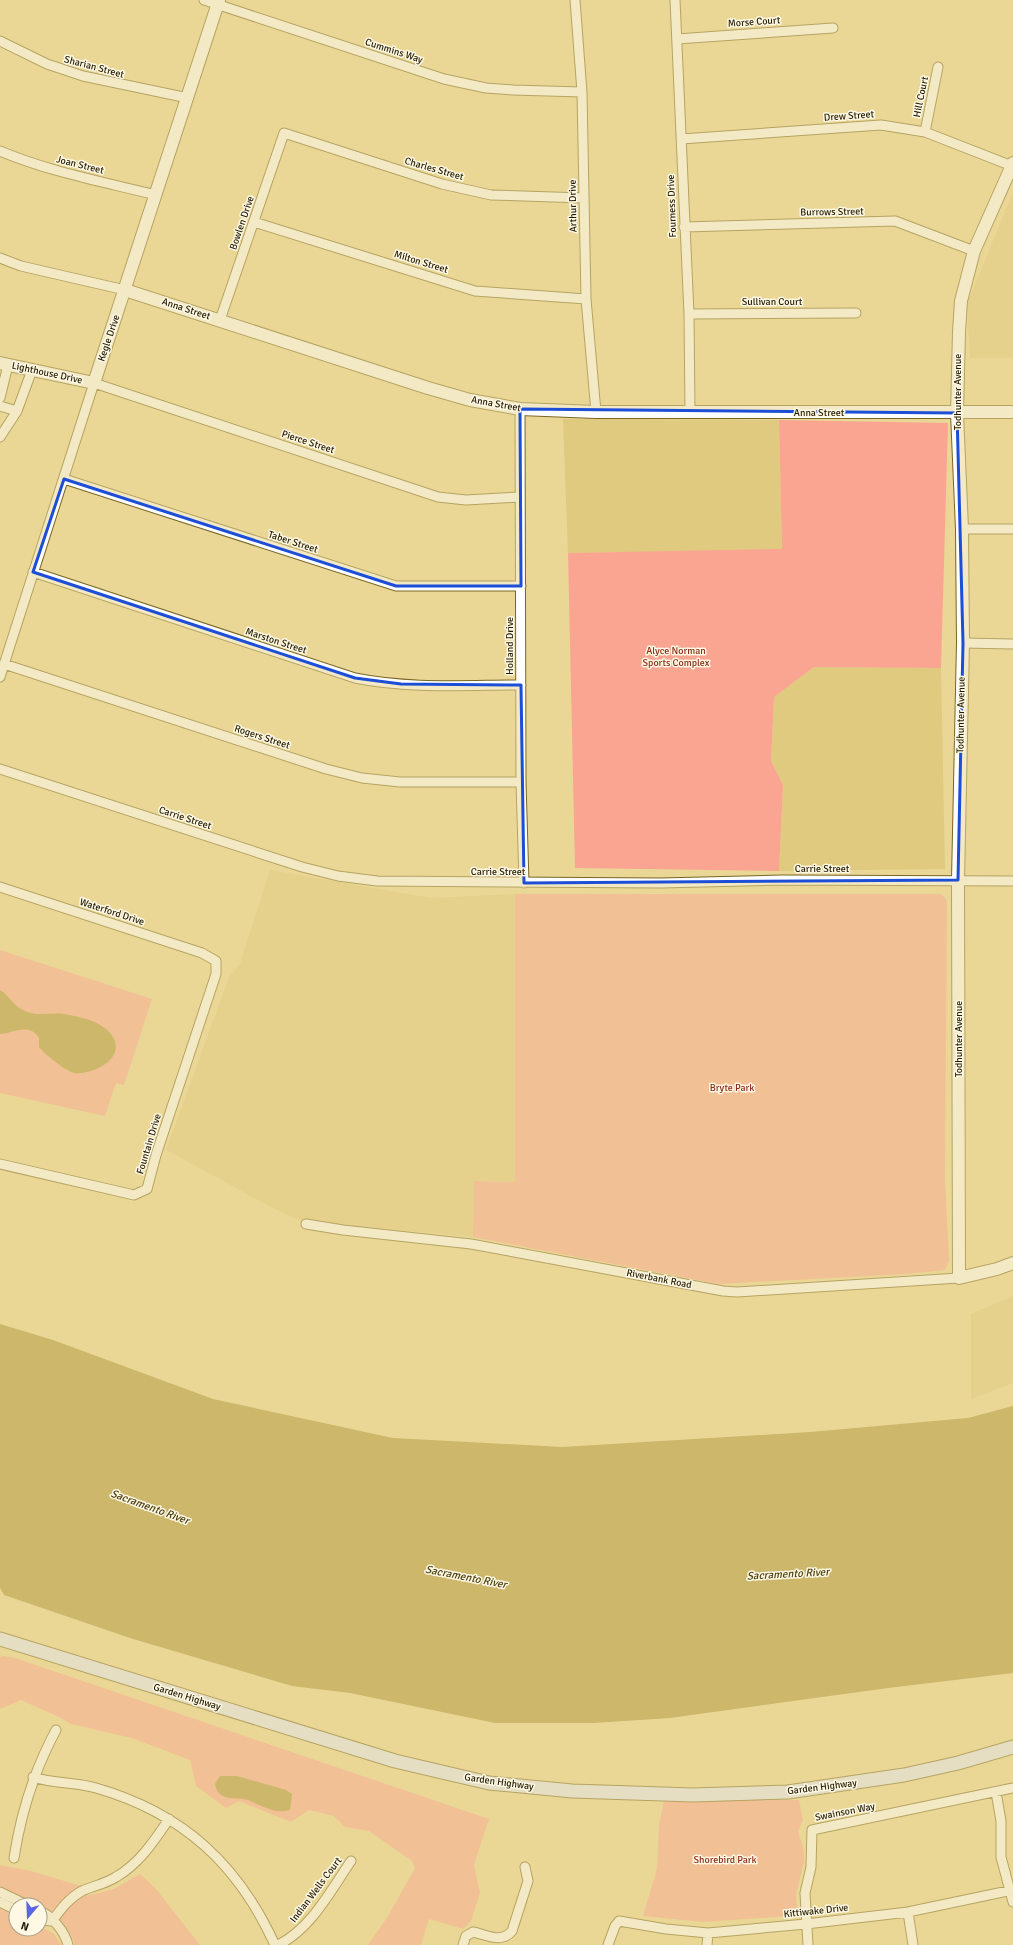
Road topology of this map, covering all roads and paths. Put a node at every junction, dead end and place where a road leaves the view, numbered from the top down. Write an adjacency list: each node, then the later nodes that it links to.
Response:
1 (204, 0): 4 (street, Cummins Way)
2 (575, 0): 9 (street, Arthur Drive)
3 (675, 0): 6 (street, Fourness Drive)
4 (218, 2): 9 (street, Cummins Way); 10 (street, Kegle Drive)
5 (833, 28): 6 (street, Morse Court)
6 (677, 38): 13 (street, Fourness Drive)
7 (0, 41): 10 (street, Sharian Street)
8 (938, 67): 11 (street, Hill Court)
9 (582, 92): 17 (street, Arthur Drive)
10 (188, 98): 16 (street, Kegle Drive)
11 (925, 132): 13 (street, Drew Street); 15 (street, Drew Street)
12 (284, 133): 17 (street, Charles Street); 18 (street, Bowlen Drive)
13 (681, 139): 19 (street, Fourness Drive)
14 (0, 151): 16 (street, Joan Street)
15 (1012, 164): 20 (street, Todhunter Avenue)
16 (156, 195): 22 (street, Kegle Drive)
17 (584, 198): 23 (street, Arthur Drive)
18 (254, 222): 23 (street, Milton Street); 26 (street, Bowlen Drive)
19 (684, 227): 20 (street, Burrows Street); 25 (street, Fourness Drive)
20 (974, 252): 36 (street, Todhunter Avenue)
21 (0, 258): 22 (street, Anna Street)
22 (125, 290): 26 (street, Anna Street); 29 (street, Kegle Drive)
23 (586, 299): 35 (street, Arthur Drive)
24 (856, 313): 25 (street, Sullivan Court)
25 (689, 314): 34 (street, Fourness Drive)
26 (220, 320): 32 (street, Anna Street)
27 (4, 364): 28 (street, Lighthouse Drive); 30 (street)
28 (32, 370): 29 (street, Lighthouse Drive); 33 (street)
29 (94, 383): 39 (street, Kegle Drive); 40 (street, Pierce Street)
30 (0, 398)
31 (0, 406): 33 (street)
32 (520, 409): 35 (street, Anna Street); 40 (street, Holland Drive)
33 (18, 411): 38 (street)
34 (690, 411): 35 (street, Anna Street); 36 (street, Anna Street)
35 (596, 412)
36 (957, 412): 37 (street, Anna Street); 41 (street, Todhunter Avenue)
37 (1013, 412)
38 (0, 437)
39 (64, 479): 43 (street, Kegle Drive); 44 (street, Taber Street)
40 (519, 497): 44 (street, Holland Drive)
41 (962, 529): 42 (street); 45 (street, Todhunter Avenue)
42 (1013, 529)
43 (33, 572): 47 (street, Kegle Drive); 49 (street, Marston Street)
44 (521, 586): 49 (street, Holland Drive)
45 (962, 643): 46 (street); 52 (street, Todhunter Avenue)
46 (1013, 644)
47 (4, 664): 48 (street, Kegle Drive); 51 (street, Rogers Street)
48 (0, 677)
49 (521, 685): 51 (street, Holland Drive)
50 (0, 769): 54 (street, Carrie Street)
51 (521, 782): 54 (street, Holland Drive)
52 (958, 880): 53 (street, Carrie Street); 54 (street, Carrie Street); 60 (street, Todhunter Avenue)
53 (1013, 881)
54 (524, 883)
55 (0, 887): 56 (street, Waterford Drive)
56 (216, 961): 57 (street, Fountain Drive)
57 (0, 1164)
58 (306, 1224): 60 (street, Riverbank Road)
59 (1013, 1263): 60 (street, Riverbank Road)
60 (959, 1278)
61 (0, 1639): 62 (main road, Garden Highway)
62 (6, 1644): 64 (main road, Garden Highway)
63 (56, 1730): 65 (street)
64 (1013, 1748)
65 (33, 1777): 68 (street); 69 (street)
66 (1013, 1788): 67 (street)
67 (996, 1792): 72 (street); 80 (street, Swainson Way)
68 (169, 1819): 79 (street); 83 (street)
69 (14, 1858)
70 (351, 1861): 83 (street, Indian Wells Court)
71 (526, 1867): 84 (street)
72 (1012, 1891): 75 (street); 76 (street, Kittiwake Drive)
73 (0, 1892): 74 (street)
74 (10, 1897)
75 (1013, 1902)
76 (908, 1912): 80 (street, Kittiwake Drive); 88 (street)
77 (48, 1916): 79 (street)
78 (48, 1921): 79 (street)
79 (52, 1921): 82 (street)
80 (806, 1924): 81 (street, Kittiwake Drive); 87 (street, Swainson Way)
81 (708, 1933): 85 (street, Kittiwake Drive); 86 (street)
82 (68, 1945)
83 (277, 1945)
84 (463, 1945)
85 (608, 1945)
86 (707, 1945)
87 (808, 1945)
88 (913, 1945)

